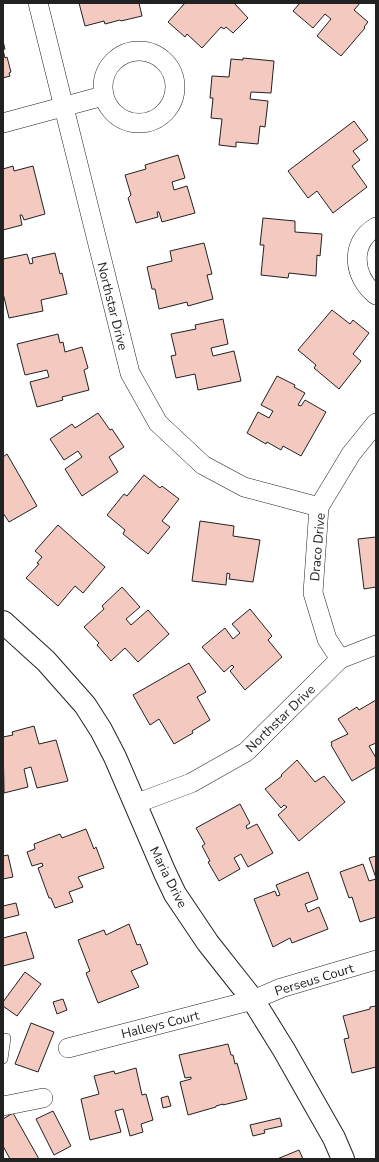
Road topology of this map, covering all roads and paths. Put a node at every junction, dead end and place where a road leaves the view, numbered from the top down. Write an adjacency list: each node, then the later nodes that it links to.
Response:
1 (38, 3): 3 (street, Northstar Drive)
2 (104, 96): 3 (street)
3 (65, 107): 4 (street); 8 (street, Northstar Drive)
4 (3, 123)
5 (376, 227): 6 (street)
6 (376, 295)
7 (376, 423): 8 (street, Draco Drive)
8 (320, 507): 11 (street, Draco Drive)
9 (3, 622): 12 (street, Maria Drive)
10 (376, 645): 11 (street, Northstar Drive)
11 (340, 659): 12 (street, Northstar Drive)
12 (135, 804): 14 (street, Maria Drive)
13 (376, 960): 14 (street, Perseus Court)
14 (253, 1000): 16 (street, Halleys Court); 20 (street, Maria Drive)
15 (6, 1038): 17 (lane)
16 (68, 1048)
17 (3, 1059)
18 (43, 1098): 19 (street)
19 (3, 1106)
20 (343, 1159)

